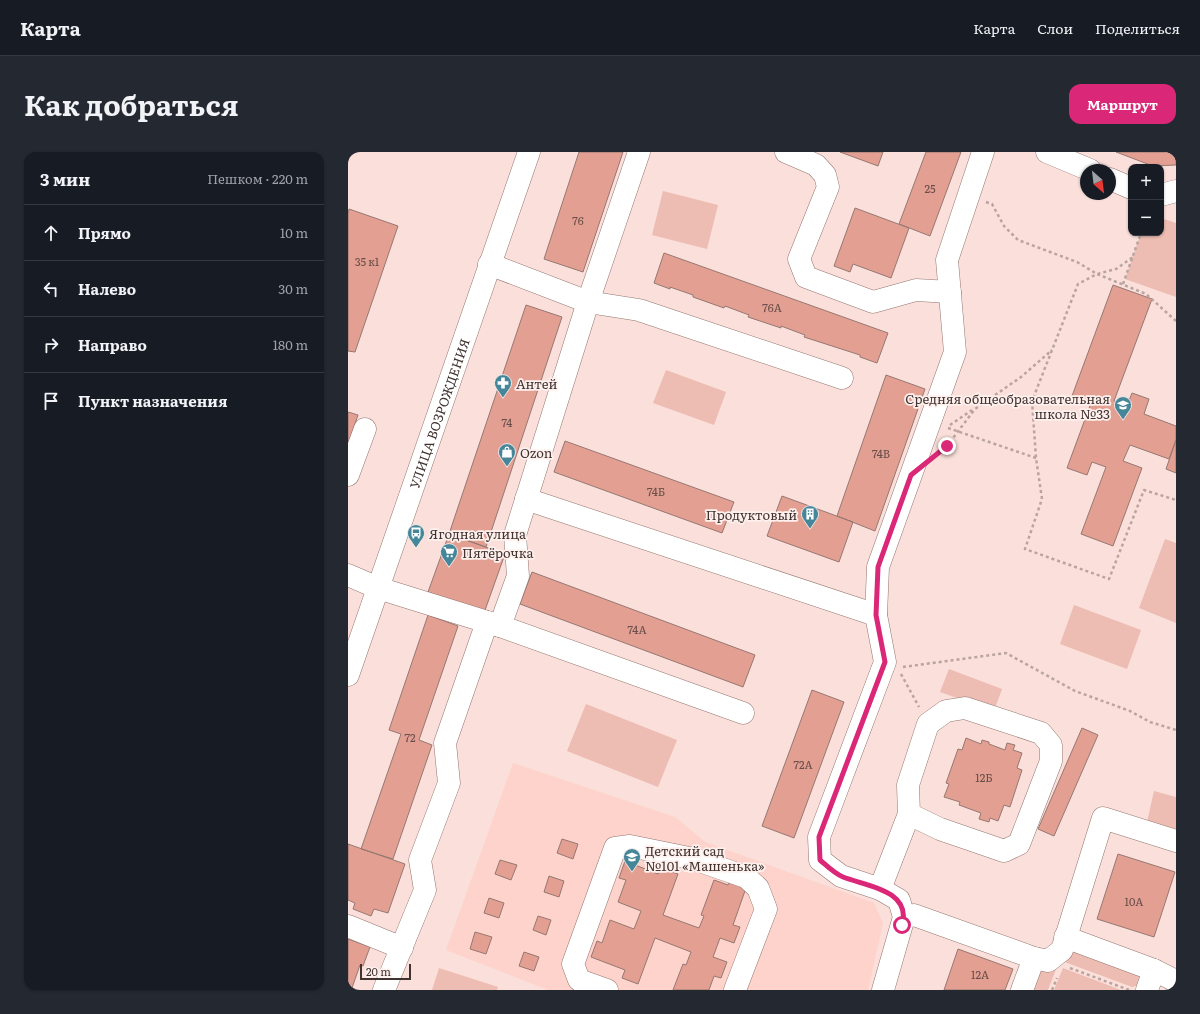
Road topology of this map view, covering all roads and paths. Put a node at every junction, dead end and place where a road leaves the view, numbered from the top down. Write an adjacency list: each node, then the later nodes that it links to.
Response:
1 (529, 152): 14 (street, УЛИЦА ВОЗРОЖДЕНИЯ)
2 (640, 152): 18 (street)
3 (786, 152): 17 (street)
4 (984, 152): 11 (street)
5 (1047, 152): 6 (street)
6 (1080, 166)
7 (1116, 182): 8 (street)
8 (1128, 187)
9 (1176, 191): 10 (street)
10 (1164, 194)
11 (968, 196): 15 (path); 17 (street)
12 (1140, 236): 13 (path)
13 (1133, 257): 15 (path); 16 (path)
14 (489, 264): 18 (street); 31 (street, УЛИЦА ВОЗРОЖДЕНИЯ)
15 (1097, 274): 16 (path); 20 (path)
16 (1123, 284): 19 (path)
17 (950, 292): 32 (street)
18 (588, 302): 21 (street); 28 (street)
19 (1176, 321)
20 (1052, 350): 22 (path); 26 (path)
21 (842, 378)
22 (975, 409): 24 (path); 24 (path)
23 (365, 429): 27 (street)
24 (958, 432): 25 (path); 26 (path)
25 (941, 450)
26 (1036, 458): 29 (path)
27 (348, 475)
28 (526, 500): 32 (street); 33 (street)
29 (1176, 500)
30 (348, 575): 31 (street)
31 (378, 588): 33 (street); 34 (street, УЛИЦА ВОЗРОЖДЕНИЯ)
32 (876, 615): 40 (street)
33 (493, 624): 35 (street); 44 (street)
34 (348, 675)
35 (743, 713)
36 (928, 724): 37 (path); 38 (street); 38 (street)
37 (1176, 730)
38 (909, 814): 40 (street)
39 (1176, 841): 43 (street)
40 (880, 889): 41 (street)
41 (904, 917): 45 (street); 53 (street)
42 (348, 926): 44 (street)
43 (1065, 937): 45 (street); 48 (street)
44 (402, 948): 50 (street)
45 (1034, 958): 54 (street)
46 (1068, 967): 56 (path)
47 (1057, 977): 55 (path)
48 (1150, 980): 49 (street)
49 (1176, 981)
50 (384, 990)
51 (607, 990): 52 (street)
52 (735, 990)
53 (883, 990)
54 (1022, 990)
55 (1052, 990)
56 (1129, 990)

